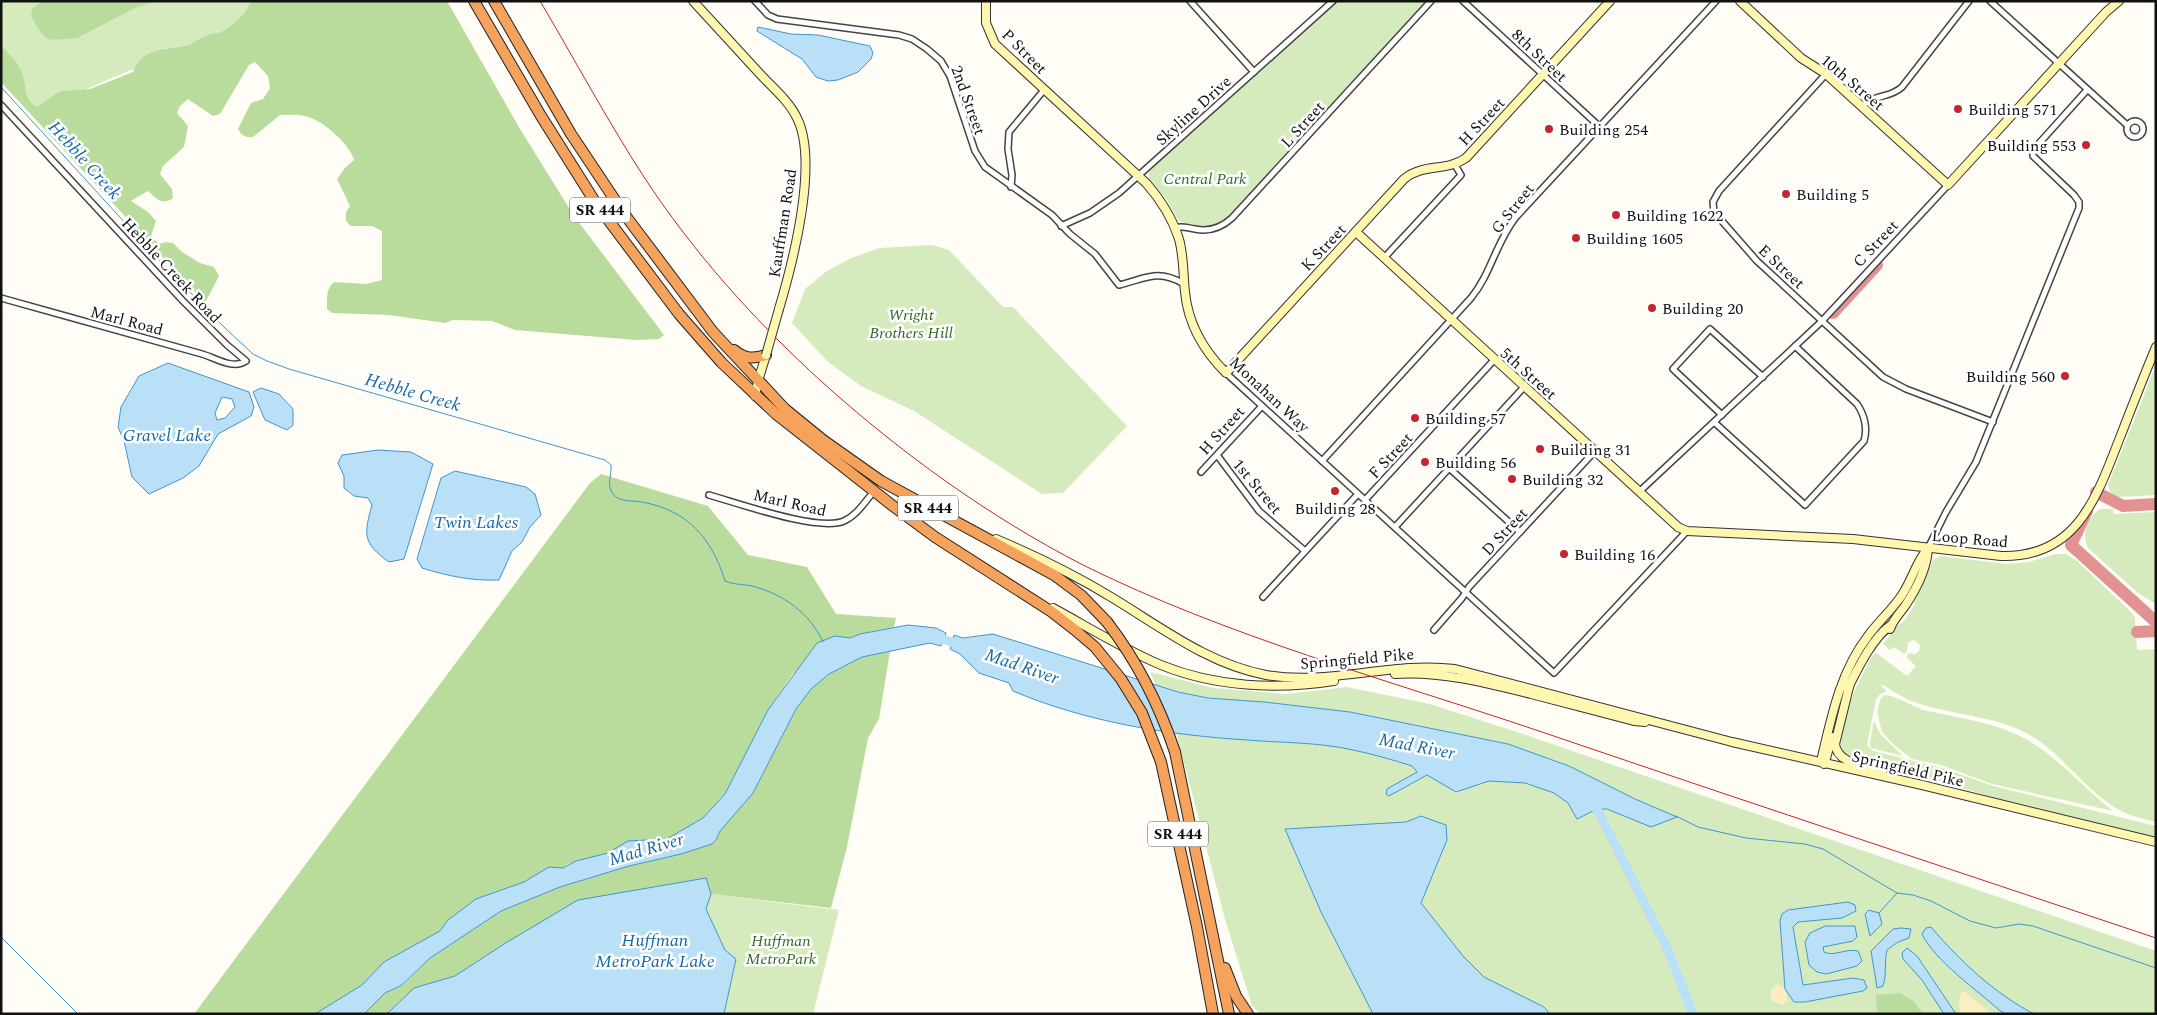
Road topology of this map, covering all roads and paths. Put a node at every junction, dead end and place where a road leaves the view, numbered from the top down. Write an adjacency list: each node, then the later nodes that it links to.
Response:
1 (474, 1): 48 (highway, SR 444)
2 (494, 1): 35 (highway, SR 444)
3 (693, 1): 41 (street, Kauffman Road, bridge)
4 (755, 1): 29 (street, 2nd Street)
5 (986, 1): 20 (street, P Street)
6 (1190, 1): 17 (street)
7 (1334, 1): 17 (street, Skyline Drive)
8 (1431, 1): 31 (street, L Street)
9 (1463, 1): 18 (street, 8th Street)
10 (1610, 1): 18 (street, H Street)
11 (1716, 1): 25 (street, G Street)
12 (1740, 1): 19 (street, 10th Street)
13 (1969, 1): 23 (street)
14 (1990, 1): 16 (street)
15 (2119, 1): 16 (street, C Street)
16 (2058, 65): 21 (street); 28 (street, C Street)
17 (1254, 72): 27 (street, Skyline Drive)
18 (1543, 74): 25 (street, 8th Street); 26 (street, H Street)
19 (1826, 74): 23 (street, 10th Street); 38 (street, E Street)
20 (1044, 90): 27 (street, Monahan Way); 29 (street)
21 (2087, 90): 24 (street); 52 (street)
22 (1, 105): 43 (street, Hebble Creek Road)
23 (1862, 107): 28 (street, 10th Street)
24 (2127, 125)
25 (1600, 127): 37 (street, G Street)
26 (1455, 165): 32 (street, K Street); 33 (street, H Street)
27 (1138, 177): 30 (street, Skyline Drive); 31 (street, Monahan Way)
28 (1948, 185): 38 (street, C Street)
29 (1011, 187): 30 (street, 2nd Street)
30 (1061, 226): 34 (street, 2nd Street)
31 (1175, 228): 34 (street, Monahan Way)
32 (1356, 232): 33 (street, 5th Street); 44 (street, K Street)
33 (1384, 258): 37 (street, 5th Street)
34 (1184, 284): 44 (street, Monahan Way)
35 (678, 286): 41 (highway); 46 (highway, SR 444)
36 (1, 298): 43 (street, Marl Road)
37 (1451, 320): 42 (street, 5th Street); 55 (street, G Street)
38 (1822, 321): 39 (street, C Street); 52 (street, E Street)
39 (1795, 346): 45 (street, C Street); 51 (street)
40 (2156, 347): 68 (street, Loop Road)
41 (766, 355): 46 (street, Kauffman Road)
42 (1494, 360): 47 (street, 5th Street); 62 (street, F Street)
43 (246, 361)
44 (1226, 373): 49 (street, Monahan Way)
45 (1763, 377): 50 (street, C Street); 50 (street)
46 (758, 381): 48 (street, Kauffman Road); 63 (highway, SR 444)
47 (1524, 387): 53 (street, 5th Street); 56 (street)
48 (755, 396): 59 (highway, SR 444)
49 (1262, 406): 54 (street, H Street); 55 (street, Monahan Way)
50 (1722, 415): 51 (street, C Street)
51 (1714, 422): 58 (street, C Street)
52 (1993, 422): 68 (street)
53 (1595, 451): 58 (street, 5th Street); 66 (street, D Street)
54 (1217, 455): 57 (street, H Street); 69 (street, 1st Street)
55 (1322, 461): 60 (street, Monahan Way)
56 (1449, 468): 64 (street); 66 (street)
57 (1201, 472)
58 (1640, 491): 65 (street, 5th Street)
59 (874, 492): 61 (street, Marl Road); 67 (highway, SR 444)
60 (1358, 494): 62 (street, Monahan Way); 69 (street, F Street)
61 (709, 495)
62 (1365, 500): 64 (street, Monahan Way)
63 (944, 516): 74 (street, Springfield Pike); 78 (highway, SR 444, bridge)
64 (1395, 527): 70 (street, Monahan Way)
65 (1687, 531): 68 (street, Loop Road); 70 (street, Monahan Way)
66 (1520, 532): 70 (street, D Street)
67 (948, 545): 74 (street, Springfield Pike); 79 (highway, SR 444)
68 (1928, 548): 73 (street); 75 (street)
69 (1305, 551): 71 (street, F Street)
70 (1466, 592): 72 (street, D Street)
71 (1263, 597)
72 (1434, 630)
73 (1850, 683): 75 (street); 76 (street)
74 (1654, 722): 75 (street, Springfield Pike)
75 (1824, 764): 76 (street, Springfield Pike)
76 (1922, 785): 77 (street, Springfield Pike)
77 (2156, 842)
78 (1213, 934): 80 (highway, SR 444); 81 (highway)
79 (1213, 1014)
80 (1229, 1014)
81 (1248, 1014)

